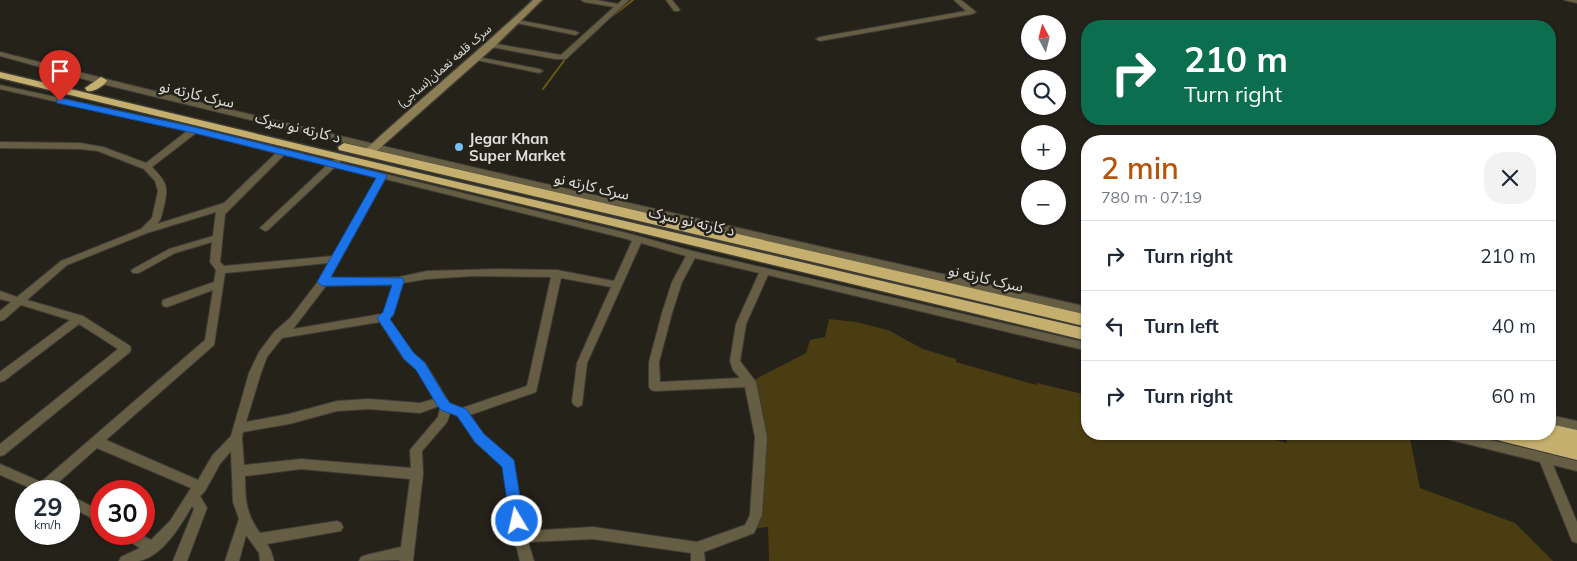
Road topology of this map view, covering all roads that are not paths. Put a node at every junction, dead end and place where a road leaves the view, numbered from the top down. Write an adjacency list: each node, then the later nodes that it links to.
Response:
1 (538, 0): 10 (street, سرک قلعه نعمان(نساجی))
2 (584, 0): 8 (street)
3 (626, 0): 8 (street)
4 (669, 0): 9 (street)
5 (957, 0): 12 (street)
6 (1568, 0): 7 (street)
7 (1577, 1)
8 (618, 6): 13 (street)
9 (676, 10)
10 (516, 21): 11 (street); 13 (street, سرک قلعه نعمان(نساجی))
11 (575, 33)
12 (820, 39)
13 (491, 45): 15 (street, سرک قلعه نعمان(نساجی))
14 (0, 54): 19 (street)
15 (476, 58): 17 (street); 23 (street, سرک قلعه نعمان(نساجی))
16 (3, 69): 19 (highway, سرک کارته نو)
17 (539, 71)
18 (0, 87): 20 (street)
19 (92, 88): 20 (highway); 23 (highway, سرک کارته نو); 25 (highway, د کارته نو سړک)
20 (68, 103): 21 (street)
21 (194, 130): 24 (street); 26 (street)
22 (0, 145): 26 (street)
23 (372, 150): 27 (highway, سرک کارته نو); 48 (street)
24 (281, 153): 25 (street); 30 (street)
25 (337, 161): 27 (highway, د کارته نو سړک); 28 (street); 31 (street)
26 (147, 167): 32 (street)
27 (403, 167): 29 (highway, د کارته نو سړک); 52 (highway, سرک کارته نو)
28 (382, 176): 29 (street); 36 (street)
29 (476, 194): 34 (street); 53 (highway, د کارته نو سړک)
30 (228, 206): 32 (street); 33 (street)
31 (265, 228)
32 (144, 231): 46 (street)
33 (216, 238): 37 (street); 38 (street)
34 (638, 239): 35 (street); 44 (street)
35 (692, 254): 39 (street); 57 (street)
36 (334, 259): 37 (street); 42 (street)
37 (220, 270): 43 (street)
38 (136, 271)
39 (765, 271): 55 (street); 57 (street)
40 (557, 274): 41 (street); 44 (street); 60 (street)
41 (399, 281): 42 (street); 50 (street)
42 (323, 282): 54 (street)
43 (218, 284): 47 (street); 68 (street)
44 (618, 284): 58 (street)
45 (0, 295): 46 (street)
46 (19, 302): 49 (street); 51 (street)
47 (167, 303)
48 (1081, 309)
49 (0, 318)
50 (382, 318): 54 (street); 59 (street)
51 (79, 319): 56 (street); 69 (street)
52 (1081, 319)
53 (1081, 333)
54 (278, 336): 64 (street)
55 (1081, 345)
56 (0, 378)
57 (750, 382): 86 (street)
58 (578, 402)
59 (443, 404): 60 (street); 64 (street); 75 (street)
60 (462, 412): 82 (street)
61 (1556, 421): 62 (street)
62 (1577, 426)
63 (1556, 432): 65 (highway)
64 (237, 433): 74 (street); 78 (street)
65 (1577, 437)
66 (1471, 440): 71 (street)
67 (1526, 440): 70 (highway)
68 (97, 442): 77 (street); 78 (street)
69 (0, 451)
70 (1577, 452)
71 (1544, 458): 72 (street); 81 (street)
72 (1577, 466)
73 (0, 469): 76 (street)
74 (239, 472): 75 (street); 79 (street)
75 (417, 474): 87 (street)
76 (24, 480)
77 (57, 480)
78 (196, 491): 85 (street); 89 (street)
79 (245, 519): 83 (street); 90 (street)
80 (337, 527): 83 (street)
81 (1577, 536)
82 (520, 538): 86 (street); 93 (street)
83 (257, 540): 91 (street)
84 (147, 545): 85 (street)
85 (152, 548): 88 (street)
86 (698, 554)
87 (406, 556): 92 (street)
88 (131, 560)
89 (180, 561)
90 (232, 561)
91 (267, 561)
92 (366, 561)
93 (527, 561)

